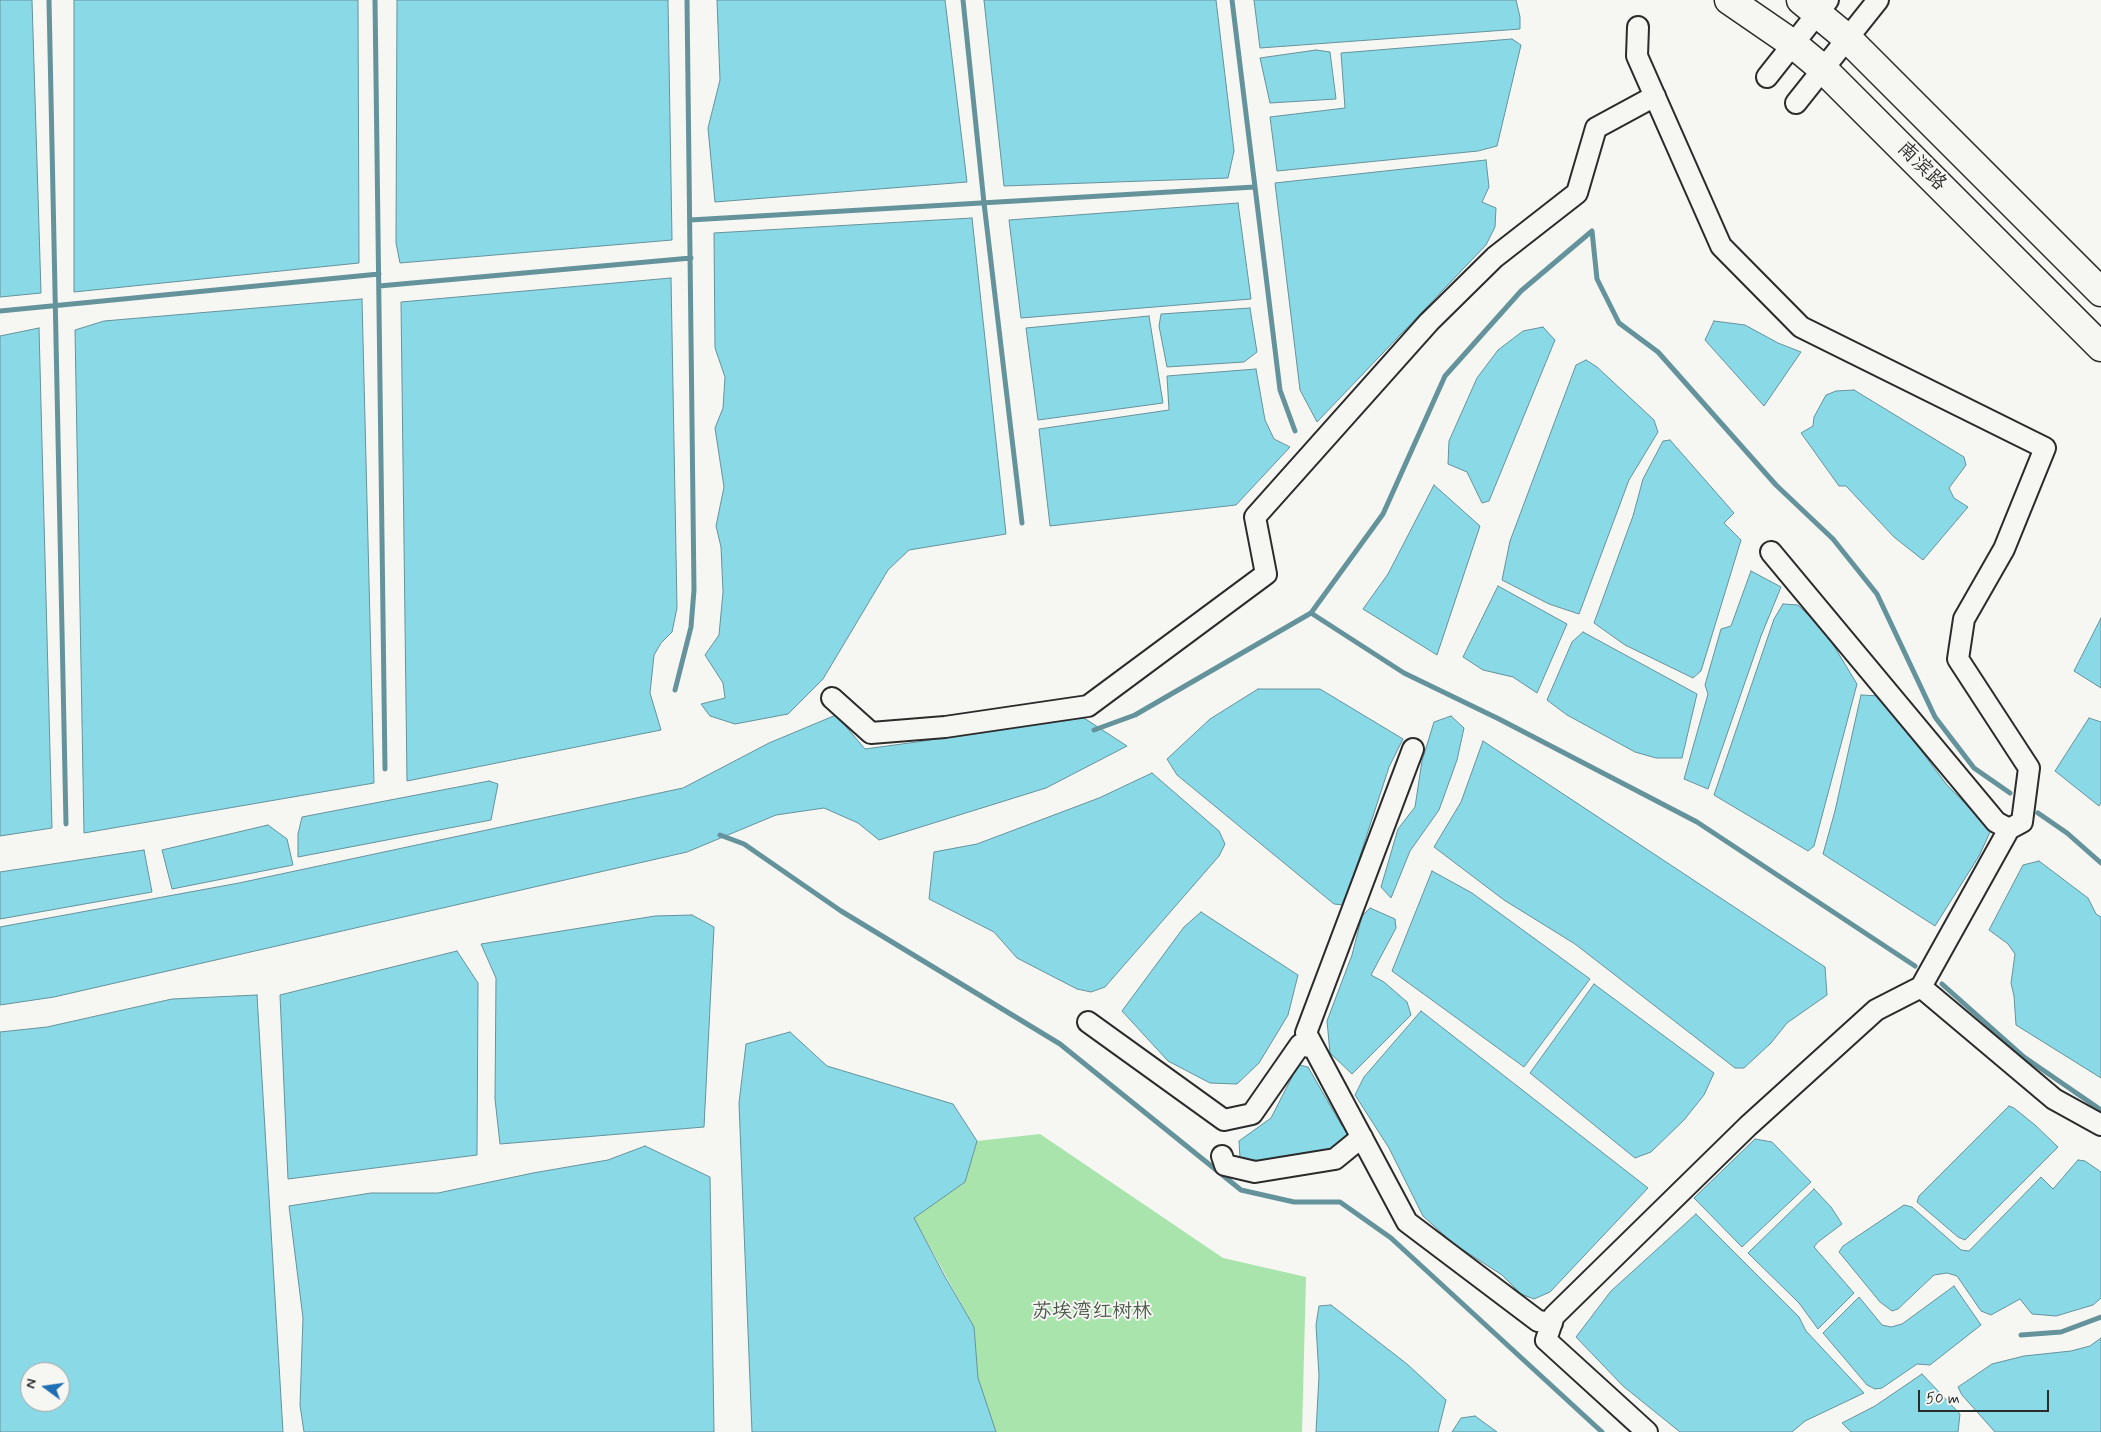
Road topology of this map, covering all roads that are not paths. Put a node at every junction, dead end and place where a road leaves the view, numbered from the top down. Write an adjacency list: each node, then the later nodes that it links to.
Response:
1 (1729, 0): 6 (main road, 南滨路)
2 (1878, 0): 5 (street)
3 (1816, 4): 5 (main road, 南滨路); 6 (street)
4 (1638, 27): 9 (street)
5 (1847, 38): 7 (street); 11 (main road, 南滨路)
6 (1793, 44): 7 (main road, 南滨路); 8 (street)
7 (1823, 69): 10 (street); 12 (main road, 南滨路)
8 (1767, 77)
9 (1655, 96): 14 (street); 16 (street)
10 (1796, 103)
11 (2101, 292)
12 (2101, 347)
13 (1770, 552): 16 (street)
14 (832, 698)
15 (1413, 749): 19 (street)
16 (2009, 830): 17 (street)
17 (1921, 987): 20 (street); 23 (street)
18 (1088, 1022): 19 (street)
19 (1314, 1048): 21 (street)
20 (2101, 1125)
21 (1362, 1137): 22 (street); 23 (street)
22 (1222, 1156)
23 (1552, 1323): 24 (street)
24 (1647, 1432)

